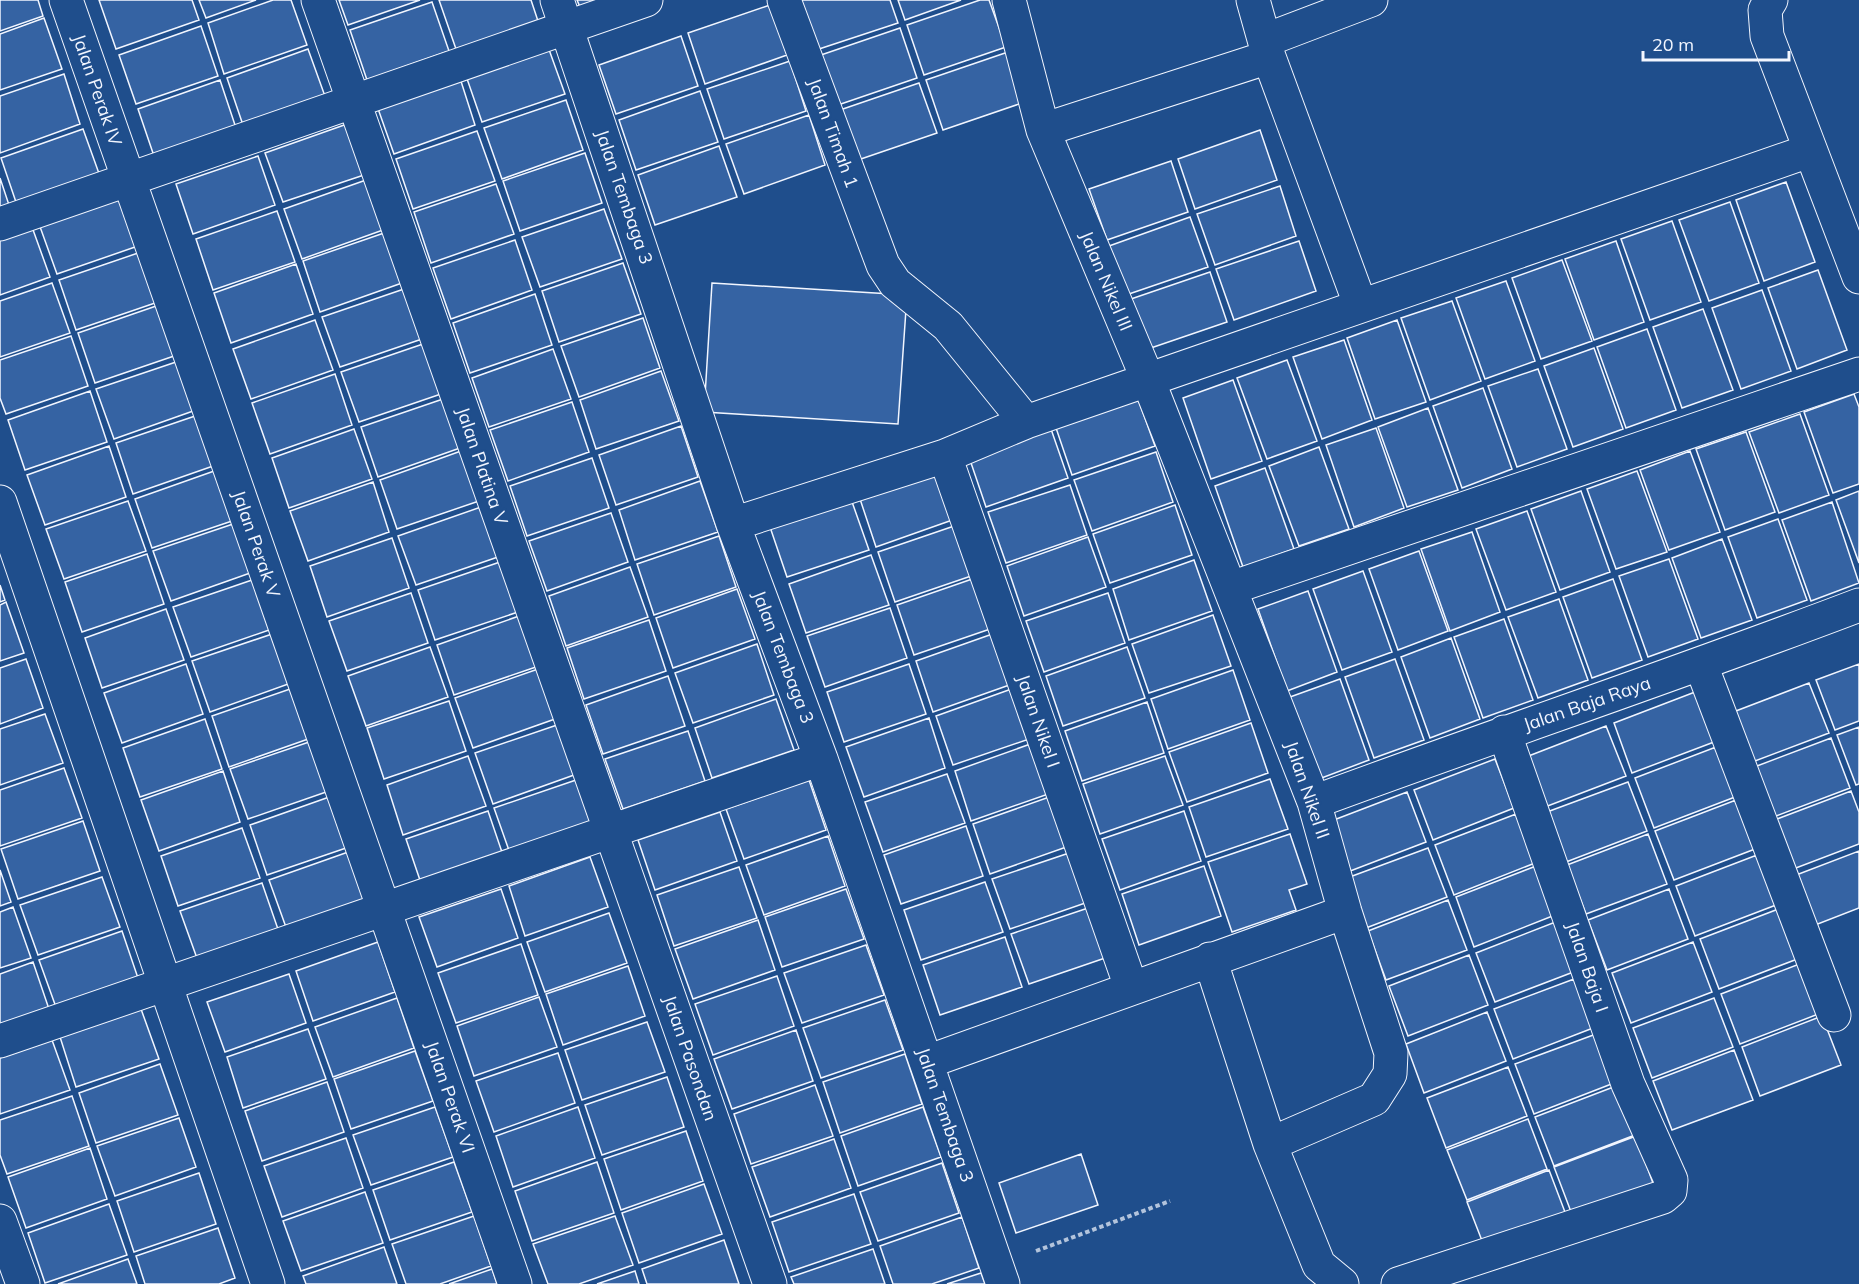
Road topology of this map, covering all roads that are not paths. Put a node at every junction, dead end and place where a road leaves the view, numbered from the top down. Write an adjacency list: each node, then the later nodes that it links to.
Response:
1 (66, 0): 14 (street, Jalan Perak IV)
2 (318, 0): 11 (street, Jalan Platina V)
3 (646, 0): 9 (street)
4 (784, 0): 20 (street, Jalan Timah 1)
5 (1009, 0): 12 (street, Jalan Nikel III)
6 (1253, 0): 10 (street)
7 (1371, 0): 10 (street)
8 (1771, 0): 13 (street)
9 (562, 14): 11 (street); 23 (street, Jalan Tembaga 3)
10 (1268, 49): 12 (street); 17 (street)
11 (353, 101): 14 (street); 30 (street, Jalan Platina V)
12 (1043, 130): 19 (street, Jalan Nikel III)
13 (1809, 151): 16 (street); 17 (street)
14 (128, 180): 15 (street); 31 (street, Jalan Perak V)
15 (0, 224)
16 (1859, 277)
17 (1360, 304): 19 (street)
18 (1859, 374): 24 (street)
19 (1148, 380): 20 (street); 24 (street, Jalan Nikel II)
20 (1026, 422): 21 (street)
21 (945, 456): 23 (street); 35 (street, Jalan Nikel I)
22 (0, 502): 34 (street)
23 (733, 524): 28 (street, Jalan Tembaga 3)
24 (1231, 588): 29 (street, Jalan Nikel II)
25 (1859, 605): 26 (street, Jalan Baja Raya)
26 (1701, 665): 27 (street, Jalan Baja Raya); 36 (street)
27 (1504, 732): 29 (street, Jalan Baja Raya); 47 (street, Jalan Baja I)
28 (821, 759): 30 (street); 38 (street, Jalan Tembaga 3)
29 (1314, 802): 32 (street, Jalan Nikel II)
30 (611, 832): 31 (street); 45 (street, Jalan Pasondan)
31 (384, 909): 34 (street); 44 (street, Jalan Perak VI)
32 (1345, 912): 33 (street); 39 (street, Jalan Nikel II)
33 (1210, 959): 35 (street); 39 (street)
34 (166, 985): 37 (street); 43 (street)
35 (1131, 987): 38 (street)
36 (1834, 1015)
37 (0, 1041)
38 (927, 1062): 41 (street, Jalan Tembaga 3)
39 (1270, 1144): 46 (street)
40 (0, 1221): 42 (street)
41 (1000, 1275)
42 (23, 1284)
43 (268, 1284)
44 (515, 1284)
45 (770, 1284)
46 (1342, 1284)
47 (1398, 1284)

